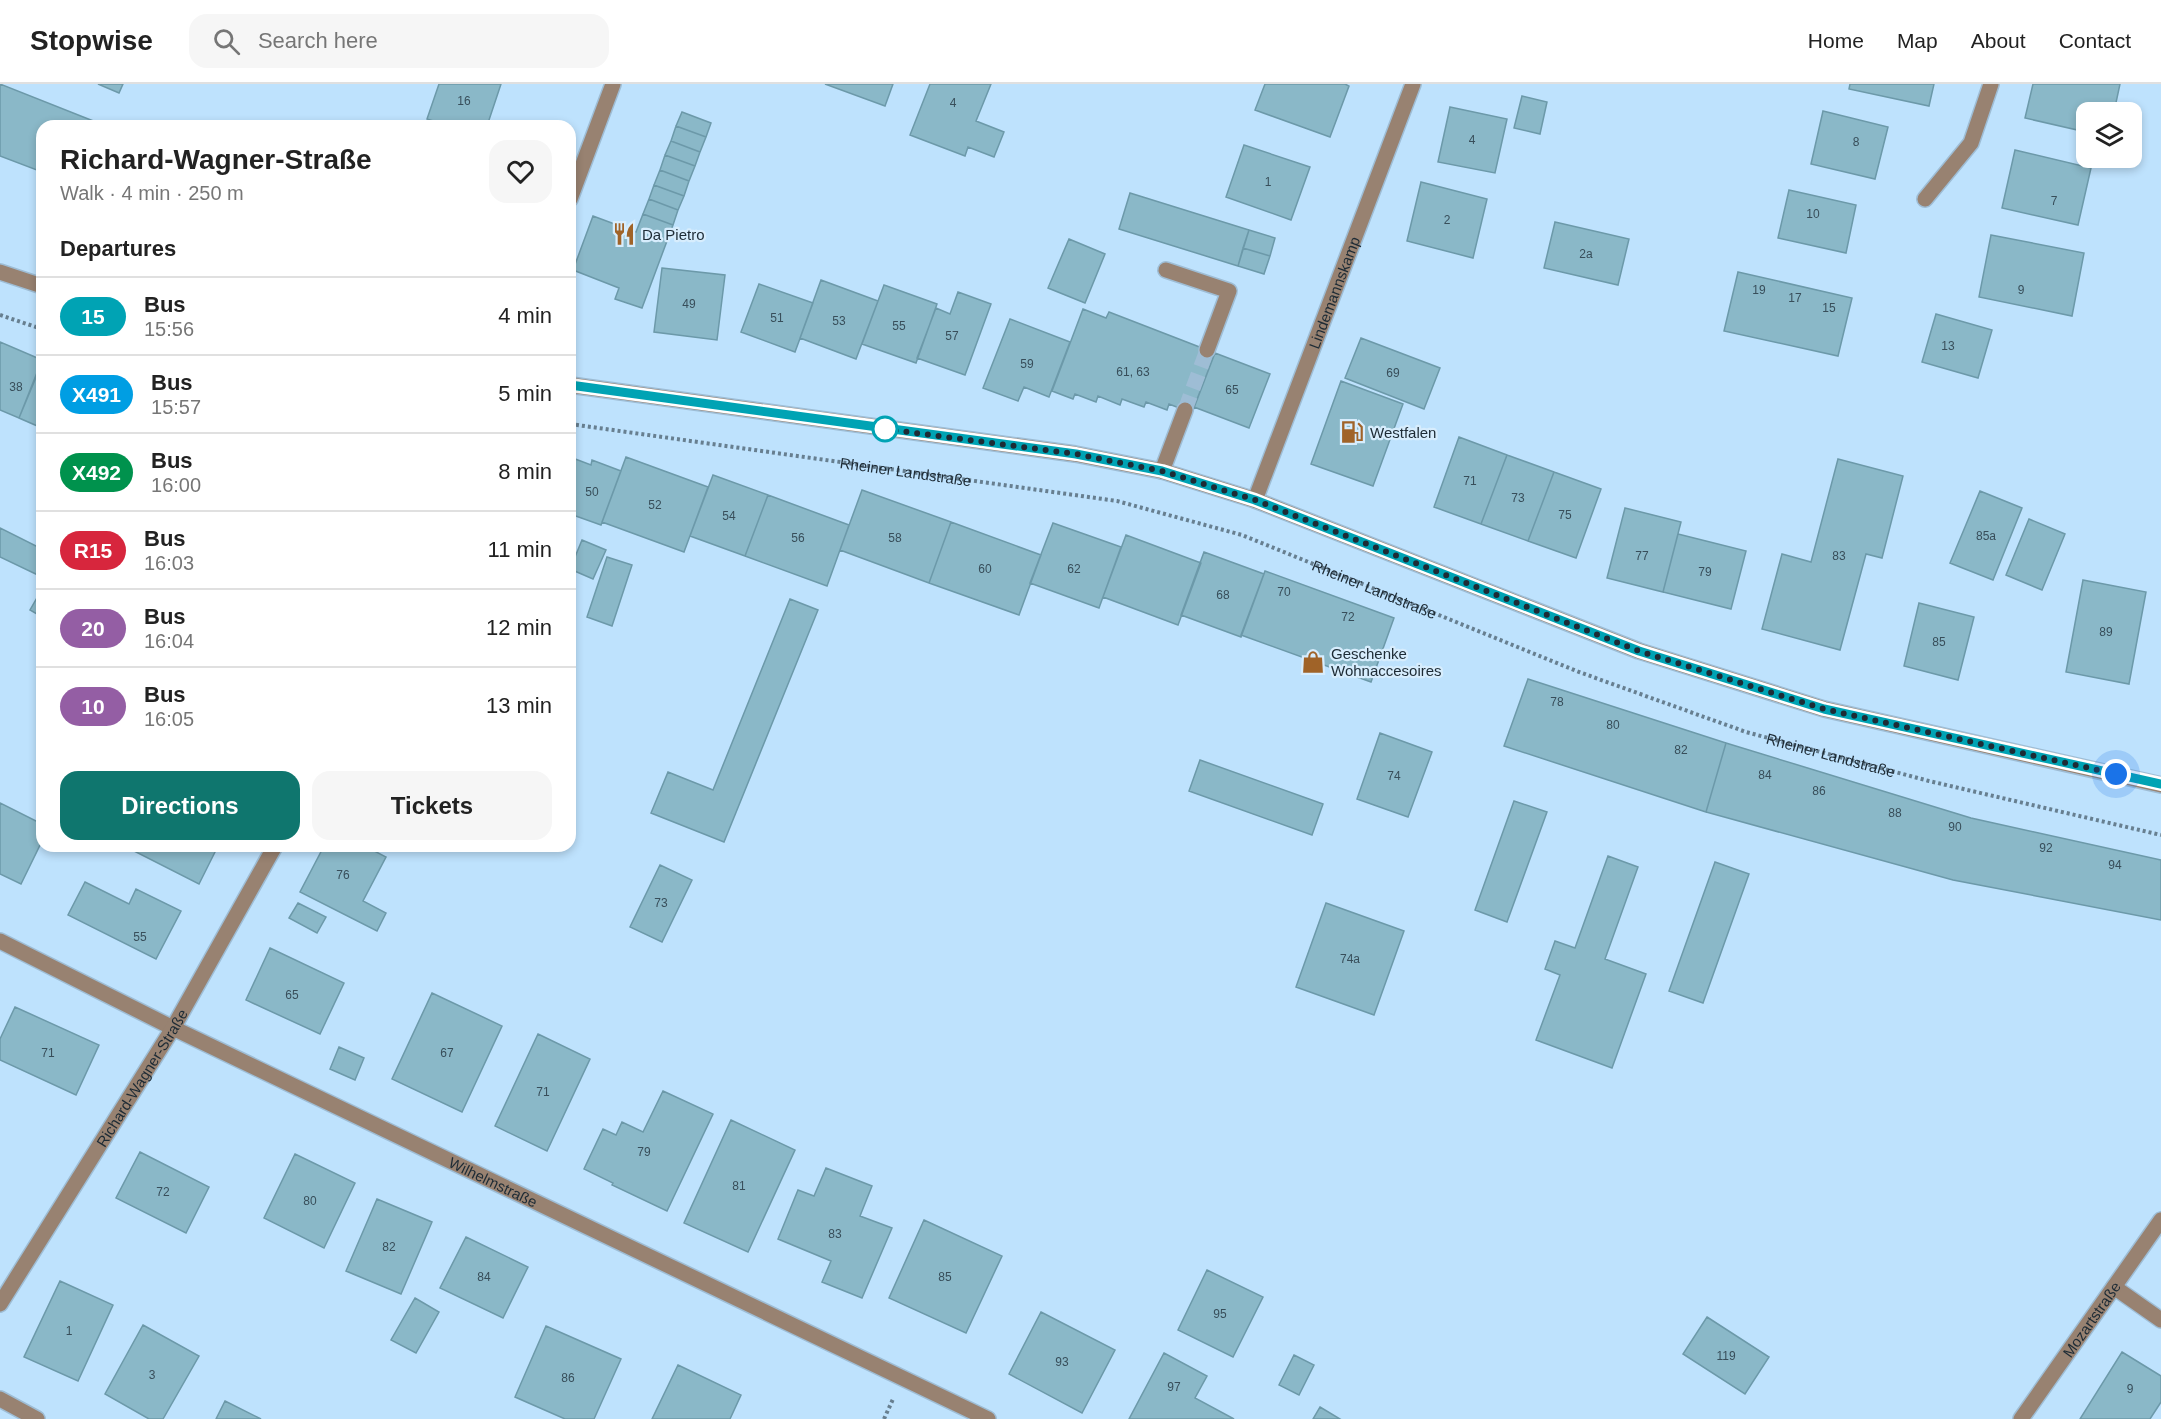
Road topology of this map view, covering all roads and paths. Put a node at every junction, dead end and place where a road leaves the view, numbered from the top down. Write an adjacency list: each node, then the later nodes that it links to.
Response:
1 (613, 84): 4 (street)
2 (1413, 84): 16 (street, Lindemannskamp)
3 (1991, 84): 5 (street)
4 (576, 183)
5 (1925, 199)
6 (1166, 270): 11 (street)
7 (0, 272): 8 (street)
8 (36, 284)
9 (0, 315): 10 (path)
10 (36, 326)
11 (1207, 350)
12 (576, 386): 15 (street)
13 (1185, 410): 15 (street)
14 (576, 425): 18 (path, Rheiner Landstraße)
15 (1162, 471): 16 (street)
16 (1255, 500): 17 (street)
17 (2161, 784)
18 (2161, 835)
19 (272, 852): 21 (street, Richard-Wagner-Straße)
20 (0, 941): 21 (street, Wilhelmstraße)
21 (173, 1028): 24 (street, Richard-Wagner-Straße); 28 (street, Wilhelmstraße)
22 (2161, 1220): 23 (street, Mozartstraße)
23 (2114, 1287): 25 (street); 29 (street, Mozartstraße)
24 (0, 1304)
25 (2161, 1320)
26 (0, 1399): 27 (street)
27 (38, 1419)
28 (988, 1419)
29 (2021, 1419)

